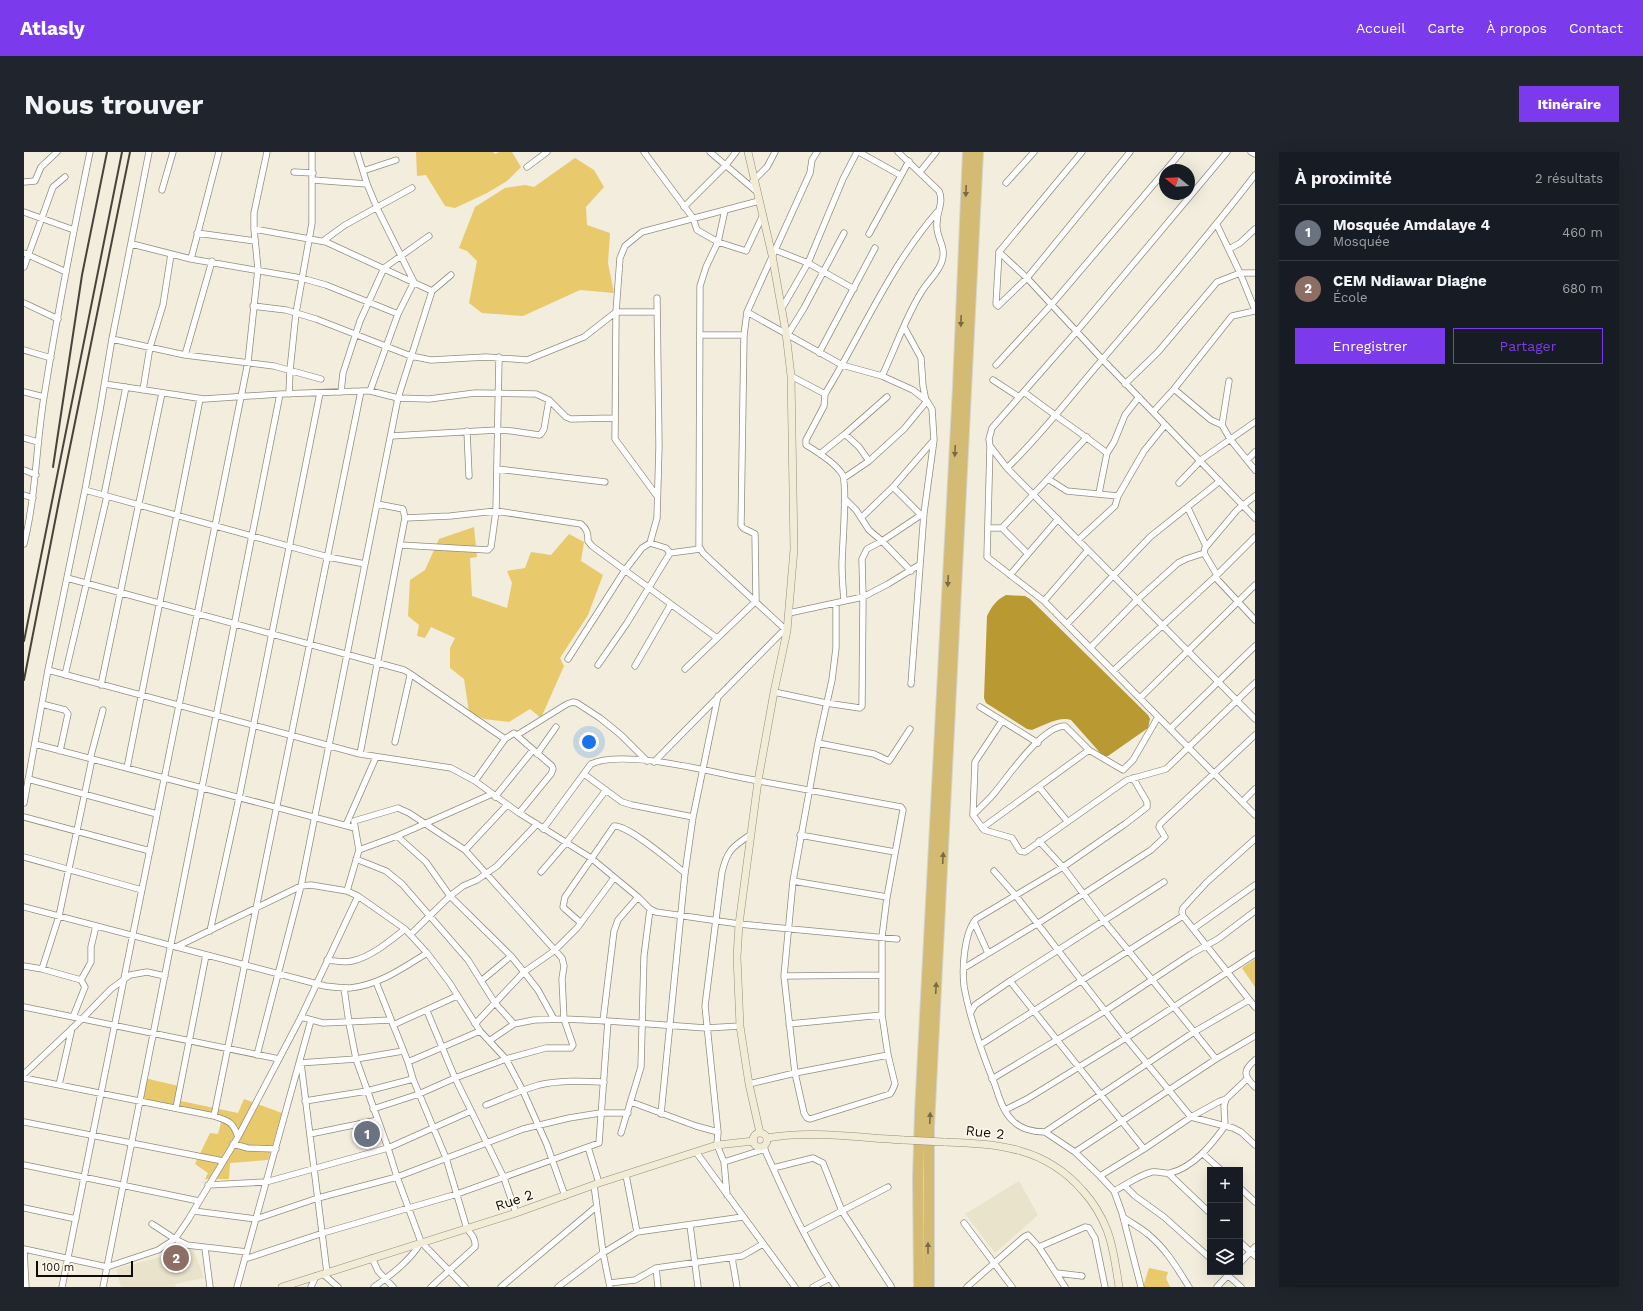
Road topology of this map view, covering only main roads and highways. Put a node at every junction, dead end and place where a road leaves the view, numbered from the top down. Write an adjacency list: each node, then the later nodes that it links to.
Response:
1 (968, 152): 3 (highway, one-way to 3)
2 (978, 152): 4 (highway, one-way to 2)
3 (919, 1287)
4 (929, 1287)

